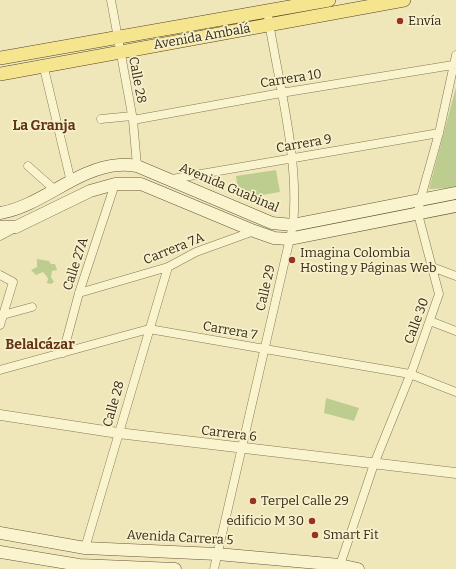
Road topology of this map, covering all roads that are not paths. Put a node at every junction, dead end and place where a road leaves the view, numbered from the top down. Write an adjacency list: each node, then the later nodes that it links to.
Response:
1 (111, 0): 6 (street, Calle 28)
2 (329, 0): 4 (main road, Avenida Ambalá)
3 (400, 0): 5 (main road, Avenida Ambalá)
4 (267, 10): 5 (street, Calle 29); 6 (main road, Avenida Ambalá)
5 (269, 25): 7 (main road, Avenida Ambalá); 13 (street, Calle 29)
6 (117, 37): 7 (street, Calle 28); 9 (main road, Avenida Ambalá)
7 (120, 52): 10 (main road, Avenida Ambalá); 14 (street, Calle 28)
8 (456, 55): 11 (street, Calle 30)
9 (0, 58)
10 (43, 64): 12 (main road, Avenida Ambalá); 21 (street)
11 (453, 65): 13 (street, Carrera 10); 16 (street, Calle 30)
12 (0, 74)
13 (281, 93): 14 (street, Carrera 10); 17 (street, Calle 29)
14 (132, 118): 15 (street, Carrera 10); 19 (street, Calle 28)
15 (101, 119)
16 (439, 132): 17 (street, Carrera 9); 25 (street, Calle 30)
17 (291, 159): 20 (street, Carrera 9); 29 (street, Calle 29)
18 (28, 166): 23 (street)
19 (138, 166): 20 (main road, Avenida Guabinal); 21 (main road, Avenida Guabinal)
20 (172, 179): 29 (main road, Avenida Guabinal)
21 (71, 182): 23 (main road, Avenida Guabinal)
22 (115, 184): 30 (main road); 32 (main road); 39 (street, Calle 27A)
23 (55, 190): 27 (main road, Avenida Guabinal)
24 (456, 193): 25 (main road, Avenida Guabinal)
25 (420, 201): 28 (street, Calle 30); 29 (main road, Avenida Guabinal)
26 (456, 206): 28 (main road)
27 (0, 213)
28 (418, 214): 34 (main road); 36 (street, Calle 30)
29 (293, 225): 34 (street, Calle 29)
30 (16, 227): 31 (main road); 33 (street)
31 (0, 228)
32 (254, 232): 34 (main road); 35 (street, Carrera 7A)
33 (0, 236)
34 (289, 239): 46 (street, Calle 29)
35 (168, 267): 39 (street, Carrera 7A); 44 (street, Calle 28)
36 (432, 267): 38 (street); 42 (street, Calle 30)
37 (0, 275): 41 (street)
38 (456, 276)
39 (79, 293): 47 (street, Calle 27A)
40 (32, 307): 41 (street)
41 (3, 315): 43 (street)
42 (430, 321): 45 (street); 49 (street, Calle 30)
43 (0, 325)
44 (149, 329): 46 (street, Carrera 7); 47 (street, Carrera 7); 52 (street, Calle 28)
45 (456, 331)
46 (264, 350): 49 (street, Carrera 7); 53 (street, Calle 29)
47 (63, 353): 48 (street, Carrera 7)
48 (0, 370)
49 (410, 374): 50 (street, Carrera 7); 54 (street, Calle 30)
50 (456, 392)
51 (0, 415): 52 (street, Carrera 6)
52 (118, 433): 53 (street, Carrera 6); 57 (street, Calle 28)
53 (242, 449): 54 (street, Carrera 6); 59 (street, Calle 29)
54 (374, 464): 55 (street, Carrera 6); 60 (street, Calle 30)
55 (456, 473)
56 (0, 533): 57 (main road, Avenida Carrera 5)
57 (85, 548): 59 (main road, Avenida Carrera 5)
58 (0, 552): 61 (main road)
59 (217, 554): 60 (main road, Avenida Carrera 5); 63 (street, Calle 29)
60 (340, 565): 64 (main road, Avenida Carrera 5)
61 (78, 567): 62 (main road)
62 (167, 569)
63 (214, 569)
64 (358, 569)

